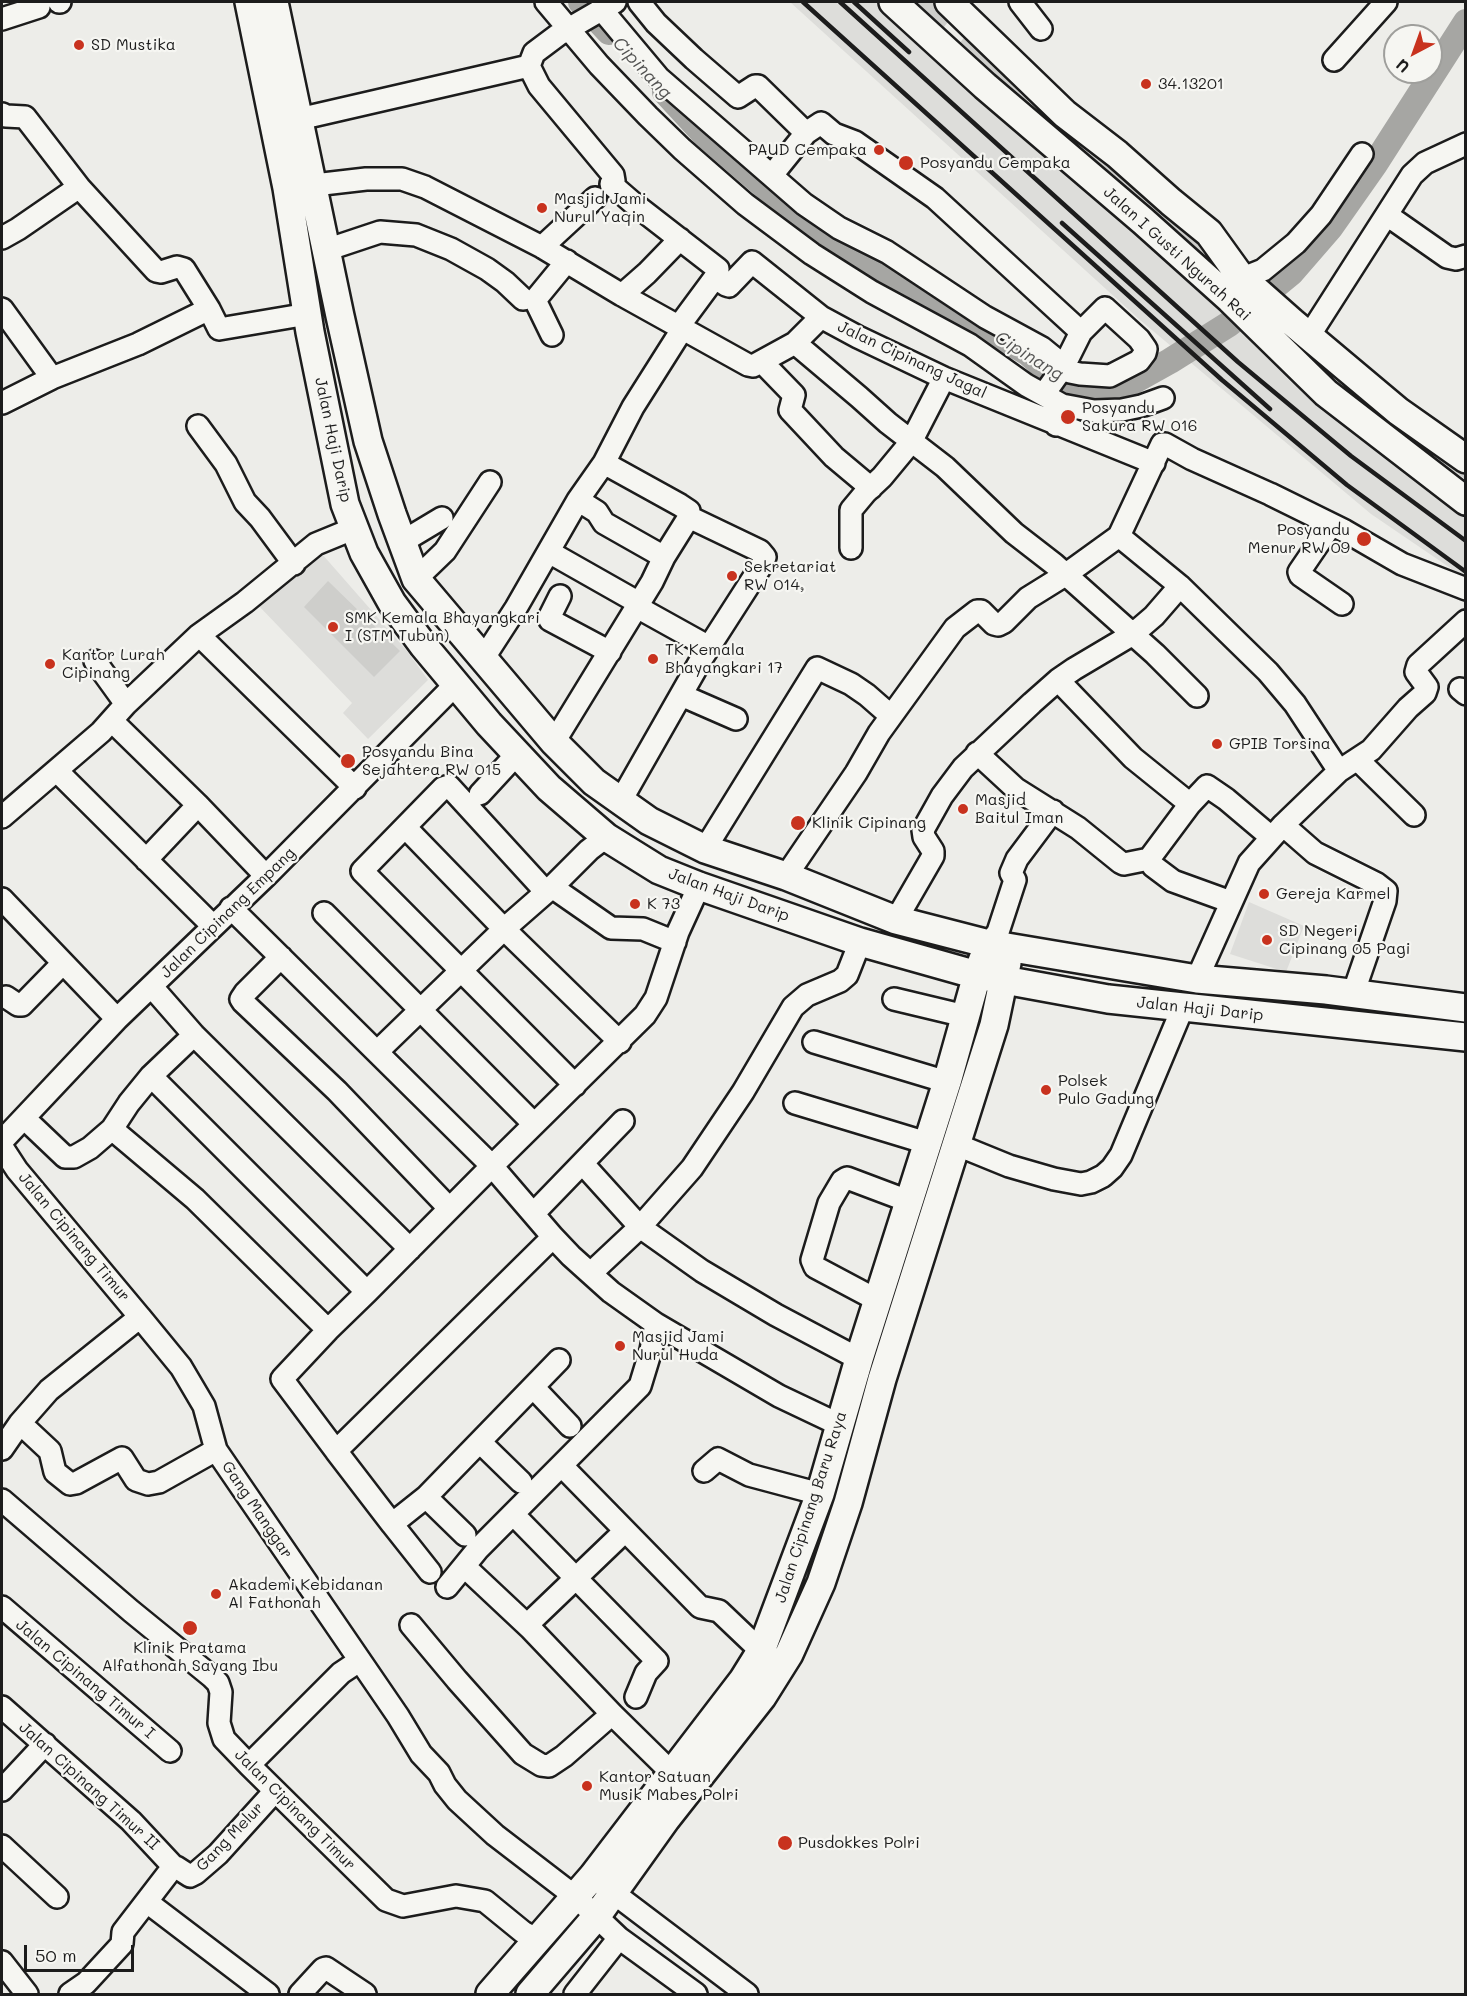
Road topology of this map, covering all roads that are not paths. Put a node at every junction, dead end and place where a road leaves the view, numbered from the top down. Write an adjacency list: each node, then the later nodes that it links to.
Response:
1 (249, 2): 21 (main road, Jalan Haji Darip)
2 (274, 2): 21 (main road, Jalan Haji Darip)
3 (546, 2): 12 (street)
4 (639, 2): 20 (street)
5 (893, 2): 13 (main road, Jalan I Gusti Ngurah Rai)
6 (1020, 2): 14 (street)
7 (1386, 2): 16 (street)
8 (52, 3): 11 (street)
9 (951, 5): 13 (main road); 15 (main road, Jalan I Gusti Ngurah Rai)
10 (605, 8): 12 (street); 24 (street)
11 (2, 19)
12 (573, 26): 18 (street); 53 (street)
13 (922, 27): 17 (main road, Jalan I Gusti Ngurah Rai)
14 (1041, 28)
15 (986, 36): 17 (main road); 38 (main road, Jalan I Gusti Ngurah Rai)
16 (1334, 60)
17 (962, 64): 38 (main road, Jalan I Gusti Ngurah Rai)
18 (529, 66): 21 (street); 31 (street)
19 (2, 114): 26 (street)
20 (806, 133): 24 (street); 47 (street)
21 (294, 135): 25 (main road, Jalan Haji Darip); 27 (main road, Jalan Haji Darip)
22 (1466, 144): 29 (street)
23 (1362, 154): 38 (street)
24 (772, 175): 53 (street)
25 (314, 185): 27 (street); 32 (street); 33 (main road, Jalan Haji Darip)
26 (79, 187): 30 (street); 42 (street)
27 (287, 188): 43 (main road, Jalan Haji Darip)
28 (595, 198): 32 (street)
29 (1387, 215): 34 (street); 46 (street)
30 (2, 238)
31 (680, 239): 37 (street); 39 (street)
32 (542, 247): 35 (street)
33 (326, 250): 40 (street); 70 (main road, Jalan Haji Darip)
34 (1456, 257): 36 (street)
35 (567, 261): 39 (street); 48 (street)
36 (1466, 274)
37 (716, 276): 44 (street); 45 (street)
38 (1241, 288): 46 (main road, Jalan I Gusti Ngurah Rai); 64 (main road, Jalan I Gusti Ngurah Rai)
39 (622, 295): 45 (street)
40 (524, 299)
41 (2, 309): 51 (street)
42 (209, 309): 43 (street); 51 (street)
43 (308, 316): 68 (main road, Jalan Haji Darip)
44 (821, 317): 49 (street, Jalan Cipinang Jagal); 52 (street, Jalan Cipinang Jagal)
45 (681, 327): 50 (street); 59 (street)
46 (1300, 329): 58 (main road, Jalan I Gusti Ngurah Rai)
47 (1081, 332): 53 (street); 53 (street)
48 (552, 335)
49 (795, 343): 50 (street, Jalan Cipinang Jagal); 57 (street)
50 (762, 362): 62 (street)
51 (52, 378): 55 (street)
52 (944, 378): 53 (street, Jalan Cipinang Jagal); 57 (street)
53 (1056, 390): 54 (street); 60 (street, Jalan Cipinang Jagal)
54 (1163, 398)
55 (2, 403)
56 (198, 426): 74 (street)
57 (911, 442): 62 (street); 75 (street)
58 (1466, 459)
59 (604, 463): 63 (street); 65 (street)
60 (1154, 463): 67 (street); 69 (street)
61 (490, 482): 76 (street)
62 (871, 488): 71 (street)
63 (578, 500): 72 (street); 73 (street)
64 (1466, 501)
65 (689, 517): 73 (street); 85 (street)
66 (442, 518): 70 (street)
67 (1330, 525): 78 (street); 80 (street)
68 (355, 528): 74 (street); 90 (main road, Jalan Haji Darip)
69 (1119, 536): 75 (street); 77 (street)
70 (402, 542): 76 (main road, Jalan Haji Darip)
71 (851, 548)
72 (549, 552): 81 (street); 87 (street)
73 (664, 557): 81 (street)
74 (294, 564): 84 (street)
75 (1065, 575): 83 (street); 94 (street)
76 (416, 579): 87 (main road, Jalan Haji Darip)
77 (1180, 586): 83 (street); 102 (street)
78 (1466, 589)
79 (560, 596): 86 (street)
80 (1342, 604)
81 (638, 605): 85 (street); 86 (street)
82 (1466, 621): 100 (street)
83 (1133, 634): 89 (street); 92 (street)
84 (199, 635): 93 (street); 103 (street)
85 (709, 647): 91 (street)
86 (610, 652): 97 (street)
87 (483, 659): 97 (main road, Jalan Haji Darip)
88 (95, 661): 93 (street)
89 (1058, 681): 98 (street); 106 (street)
90 (456, 684): 99 (main road, Jalan Haji Darip); 103 (street, Jalan Cipinang Empang)
91 (681, 695): 95 (street); 105 (street)
92 (1197, 696)
93 (126, 704): 96 (street)
94 (891, 716): 114 (street); 118 (street)
95 (736, 719)
96 (112, 721): 101 (street); 107 (street)
97 (554, 742): 105 (main road, Jalan Haji Darip)
98 (977, 753): 108 (street); 125 (street)
99 (516, 754): 104 (street); 113 (main road, Jalan Haji Darip)
100 (1358, 760): 102 (street); 109 (street)
101 (57, 771): 110 (street); 116 (street)
102 (1339, 771): 112 (street)
103 (355, 788): 117 (street, Jalan Cipinang Empang)
104 (480, 794)
105 (620, 802): 114 (main road, Jalan Haji Darip)
106 (1190, 804): 112 (street); 115 (street)
107 (198, 805): 116 (street); 117 (street)
108 (1053, 812): 115 (street); 128 (street)
109 (1414, 815)
110 (2, 817)
111 (406, 828): 120 (street); 127 (street); 133 (street)
112 (1277, 831): 122 (street); 138 (street)
113 (606, 837): 119 (main road, Jalan Haji Darip); 120 (street)
114 (705, 849): 118 (main road, Jalan Haji Darip)
115 (1149, 859): 122 (street)
116 (146, 860): 126 (street)
117 (266, 876): 123 (street, Jalan Cipinang Empang)
118 (786, 876): 125 (main road, Jalan Haji Darip)
119 (699, 886): 129 (street); 130 (main road, Jalan Haji Darip)
120 (549, 890): 127 (street); 129 (street)
121 (2, 899): 132 (street)
122 (1231, 902): 135 (street)
123 (231, 908): 126 (street, Jalan Cipinang Empang); 131 (street)
124 (324, 913): 143 (street)
125 (896, 920): 128 (main road, Jalan Haji Darip)
126 (213, 927): 137 (street, Jalan Cipinang Empang)
127 (504, 929): 133 (street); 148 (street)
128 (998, 941): 134 (main road, Jalan Cipinang Baru Raya); 135 (main road, Jalan Haji Darip); 136 (main road, Jalan Cipinang Baru Raya)
129 (675, 942): 148 (street)
130 (860, 942): 134 (main road, Jalan Haji Darip); 168 (street)
131 (281, 957): 150 (street); 166 (street)
132 (63, 963): 139 (street); 145 (street)
133 (460, 972): 143 (street); 153 (street)
134 (977, 975): 136 (main road, Jalan Haji Darip); 144 (main road, Jalan Cipinang Baru Raya)
135 (1197, 979): 138 (main road, Jalan Haji Darip)
136 (1004, 980): 141 (main road, Jalan Haji Darip); 161 (main road, Jalan Cipinang Baru Raya)
137 (152, 987): 145 (street, Jalan Cipinang Empang); 146 (street)
138 (1353, 994): 142 (main road, Jalan Haji Darip)
139 (6, 997)
140 (894, 999): 144 (street)
141 (1183, 1008): 147 (main road, Jalan Haji Darip); 161 (street)
142 (1466, 1008)
143 (421, 1009): 150 (street); 157 (street)
144 (965, 1016): 152 (main road, Jalan Cipinang Baru Raya)
145 (117, 1019): 155 (street, Jalan Cipinang Empang)
146 (194, 1035): 151 (street); 170 (street)
147 (1466, 1037)
148 (620, 1042): 153 (street)
149 (814, 1042): 152 (street)
150 (377, 1052): 164 (street)
151 (151, 1076): 158 (street); 172 (street)
152 (947, 1082): 160 (main road, Jalan Cipinang Baru Raya)
153 (575, 1085): 157 (street)
154 (795, 1102): 160 (street)
155 (24, 1118): 158 (street); 159 (street, Jalan Cipinang Empang)
156 (623, 1121): 163 (street)
157 (534, 1124): 164 (street)
158 (112, 1129): 176 (street)
159 (2, 1142)
160 (927, 1143): 165 (main road, Jalan Cipinang Baru Raya)
161 (955, 1144): 177 (main road, Jalan Cipinang Baru Raya)
162 (2, 1147): 174 (street, Jalan Cipinang Timur)
163 (583, 1164): 167 (street); 168 (street)
164 (492, 1166): 166 (street); 167 (street)
165 (908, 1201): 173 (main road, Jalan Cipinang Baru Raya); 173 (street)
166 (449, 1208): 170 (street)
167 (534, 1213): 169 (street)
168 (640, 1227): 171 (street); 178 (street)
169 (553, 1238): 171 (street); 187 (street)
170 (410, 1249): 172 (street)
171 (591, 1273): 175 (street)
172 (367, 1292): 176 (street)
173 (877, 1300): 178 (main road, Jalan Cipinang Baru Raya)
174 (140, 1317): 184 (street, Jalan Cipinang Timur); 186 (street)
175 (656, 1324): 182 (street); 188 (street)
176 (328, 1330): 187 (street)
177 (892, 1348): 178 (main road); 180 (main road, Jalan Cipinang Baru Raya)
178 (860, 1356): 180 (main road); 182 (main road, Jalan Cipinang Baru Raya)
179 (559, 1360): 181 (street)
180 (882, 1379): 218 (main road, Jalan Cipinang Baru Raya)
181 (533, 1388): 183 (street); 185 (street)
182 (840, 1425): 191 (main road, Jalan Cipinang Baru Raya)
183 (570, 1426)
184 (8, 1433): 186 (street, Gang Manggar)
185 (480, 1442): 190 (street); 192 (street)
186 (216, 1450): 206 (street, Gang Manggar)
187 (336, 1451): 195 (street)
188 (562, 1466): 194 (street); 196 (street)
189 (704, 1471): 191 (street)
190 (521, 1482)
191 (819, 1494): 205 (main road, Jalan Cipinang Baru Raya)
192 (426, 1497): 195 (street); 197 (street)
193 (2, 1500): 212 (street, Jalan Cipinang Timur)
194 (513, 1514): 198 (street); 200 (street)
195 (392, 1524): 199 (street)
196 (625, 1531): 200 (street); 205 (street)
197 (465, 1535)
198 (465, 1567): 201 (street); 204 (street)
199 (430, 1572)
200 (576, 1578): 204 (street); 207 (street)
201 (447, 1587)
202 (2, 1607): 211 (street, Jalan Cipinang Timur I)
203 (411, 1625): 209 (street)
204 (527, 1625): 209 (street)
205 (761, 1651): 213 (main road, Jalan Cipinang Baru Raya)
206 (360, 1661): 212 (street); 220 (street, Gang Manggar)
207 (636, 1697)
208 (2, 1707): 210 (street, Jalan Cipinang Timur II)
209 (612, 1714): 213 (street)
210 (45, 1744): 214 (street); 217 (street, Jalan Cipinang Timur II)
211 (170, 1751)
212 (249, 1765): 215 (street, Jalan Cipinang Timur)
213 (672, 1773): 218 (main road, Jalan Cipinang Baru Raya)
214 (2, 1790)
215 (275, 1791): 217 (street, Gang Melur); 224 (street, Jalan Cipinang Timur)
216 (2, 1846): 219 (street)
217 (174, 1867): 221 (street, Gang Melur)
218 (603, 1885): 220 (main road, Jalan Cipinang Baru Raya); 222 (main road, Jalan Cipinang Baru Raya); 235 (street)
219 (57, 1897)
220 (577, 1898): 222 (street, Gang Manggar); 224 (main road, Jalan Cipinang Baru Raya)
221 (147, 1902): 226 (street, Gang Melur); 228 (street)
222 (596, 1917): 223 (street, Gang Manggar); 232 (main road, Jalan Cipinang Baru Raya)
223 (619, 1938): 233 (street); 234 (street, Gang Manggar)
224 (538, 1940): 231 (main road, Jalan Cipinang Baru Raya)
225 (3, 1968): 227 (street)
226 (84, 1991)
227 (27, 1995)
228 (268, 1995)
229 (300, 1995): 230 (street)
230 (365, 1995)
231 (490, 1995)
232 (530, 1995)
233 (575, 1995)
234 (696, 1995)
235 (747, 1995)

